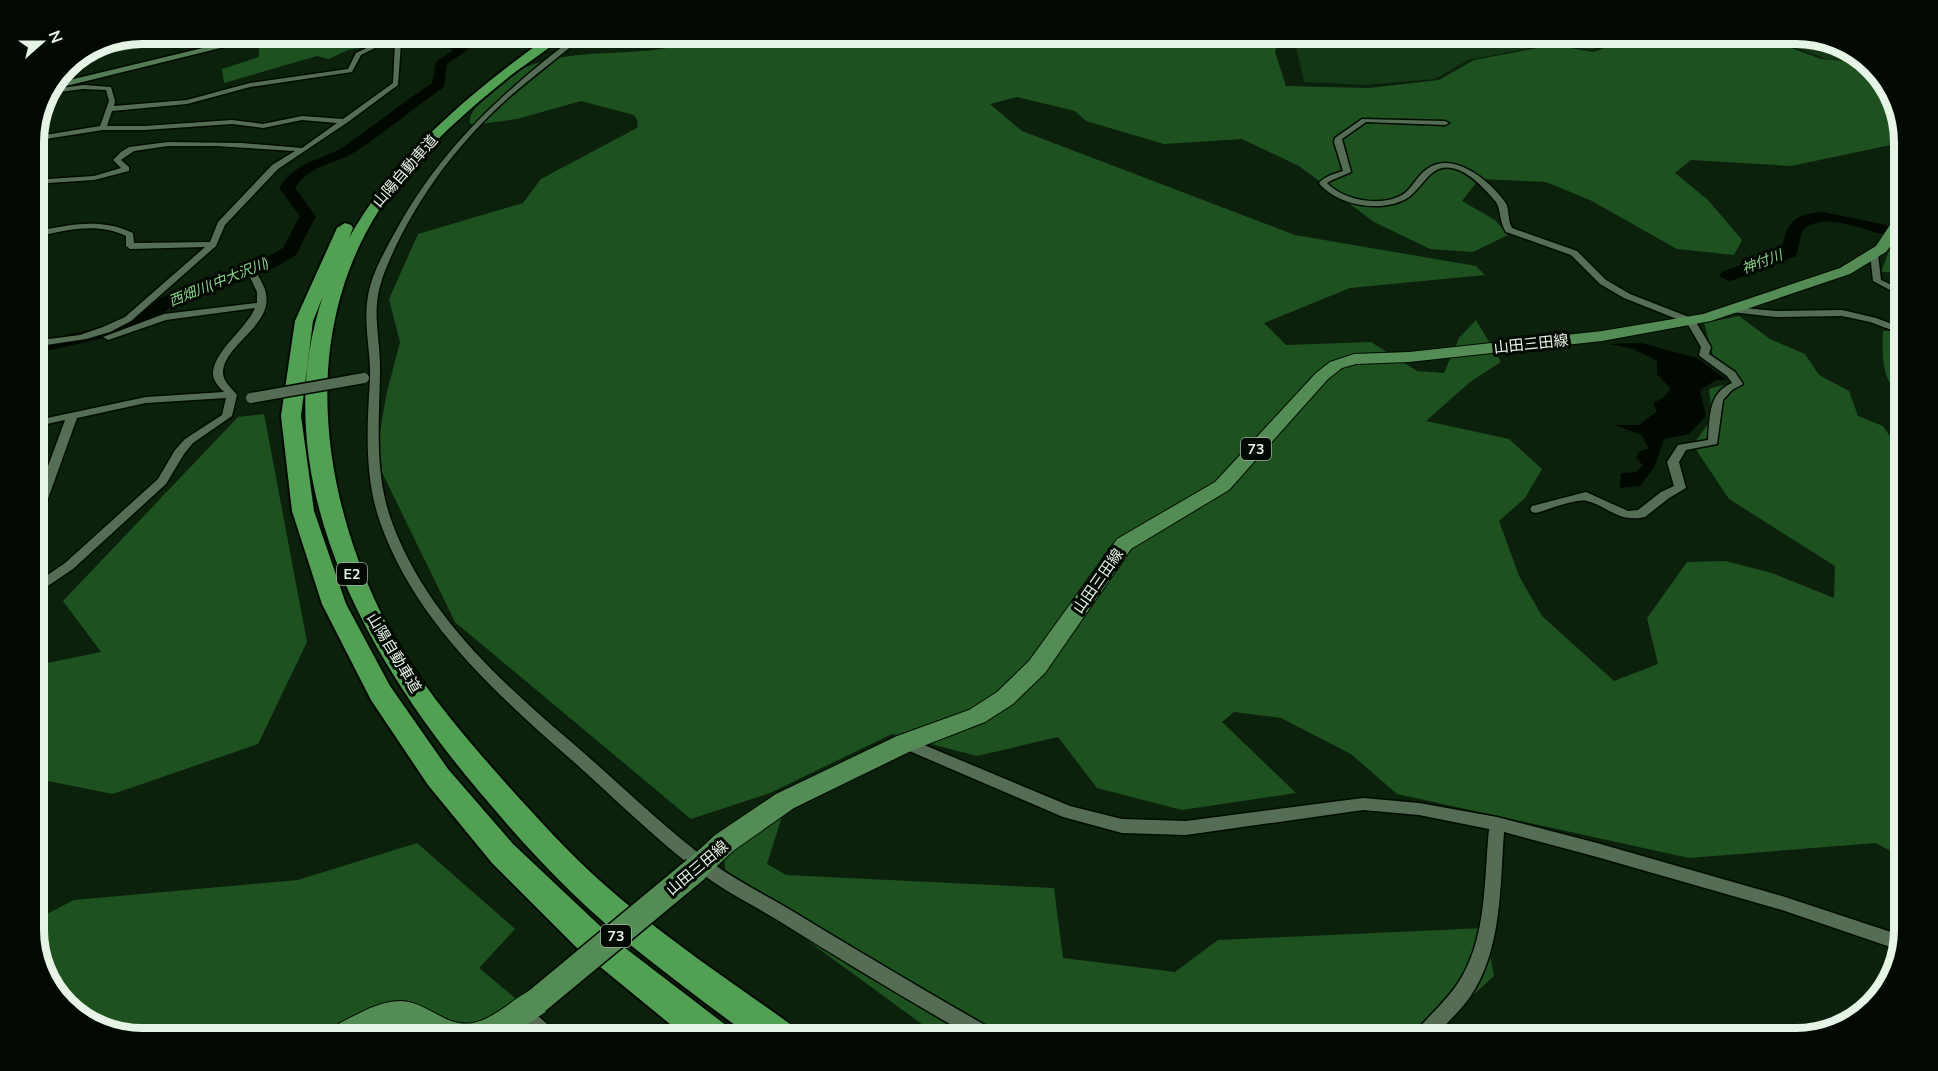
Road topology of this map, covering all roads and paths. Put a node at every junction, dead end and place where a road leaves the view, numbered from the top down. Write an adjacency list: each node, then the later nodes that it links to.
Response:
1 (230, 44): 7 (street)
2 (376, 44): 9 (street)
3 (398, 44): 10 (street)
4 (533, 44): 46 (highway, 山陽自動車道 / E2)
5 (546, 44): 47 (highway, 山陽自動車道 / E2)
6 (570, 44): 30 (street)
7 (62, 84)
8 (59, 91): 9 (street)
9 (108, 110): 13 (street)
10 (346, 121): 12 (street); 16 (street)
11 (1445, 123): 26 (street)
12 (208, 124): 13 (street); 15 (street)
13 (103, 128): 14 (street)
14 (44, 137)
15 (191, 145): 16 (street); 17 (street)
16 (303, 150): 20 (street)
17 (44, 181)
18 (1894, 228): 21 (main road, 山田三田線 / 73)
19 (44, 233): 20 (street)
20 (213, 244): 28 (street)
21 (1874, 254): 23 (street); 25 (main road, 山田三田線 / 73)
22 (252, 273): 24 (street)
23 (1894, 290)
24 (260, 304): 29 (street); 31 (street)
25 (1734, 310): 26 (main road, 山田三田線 / 73); 27 (street)
26 (1691, 321): 35 (street); 37 (main road, 山田三田線 / 73)
27 (1894, 328)
28 (44, 342)
29 (44, 350)
30 (369, 377): 31 (street, bridge); 39 (street)
31 (231, 398): 32 (street); 36 (street)
32 (73, 414): 33 (street); 34 (street)
33 (44, 421)
34 (44, 494)
35 (1536, 509)
36 (44, 584)
37 (905, 743): 38 (street); 39 (main road, 山田三田線 / 73)
38 (1497, 824): 40 (street); 49 (street)
39 (698, 867): 41 (main road, 山田三田線 / 73, bridge); 48 (street)
40 (1894, 941)
41 (528, 1008): 44 (main road, 山田三田線 / 73); 45 (street)
42 (360, 1028): 43 (main road, 山田三田線 / 73)
43 (435, 1028)
44 (495, 1028)
45 (541, 1028)
46 (701, 1028)
47 (767, 1028)
48 (973, 1028)
49 (1430, 1028)

